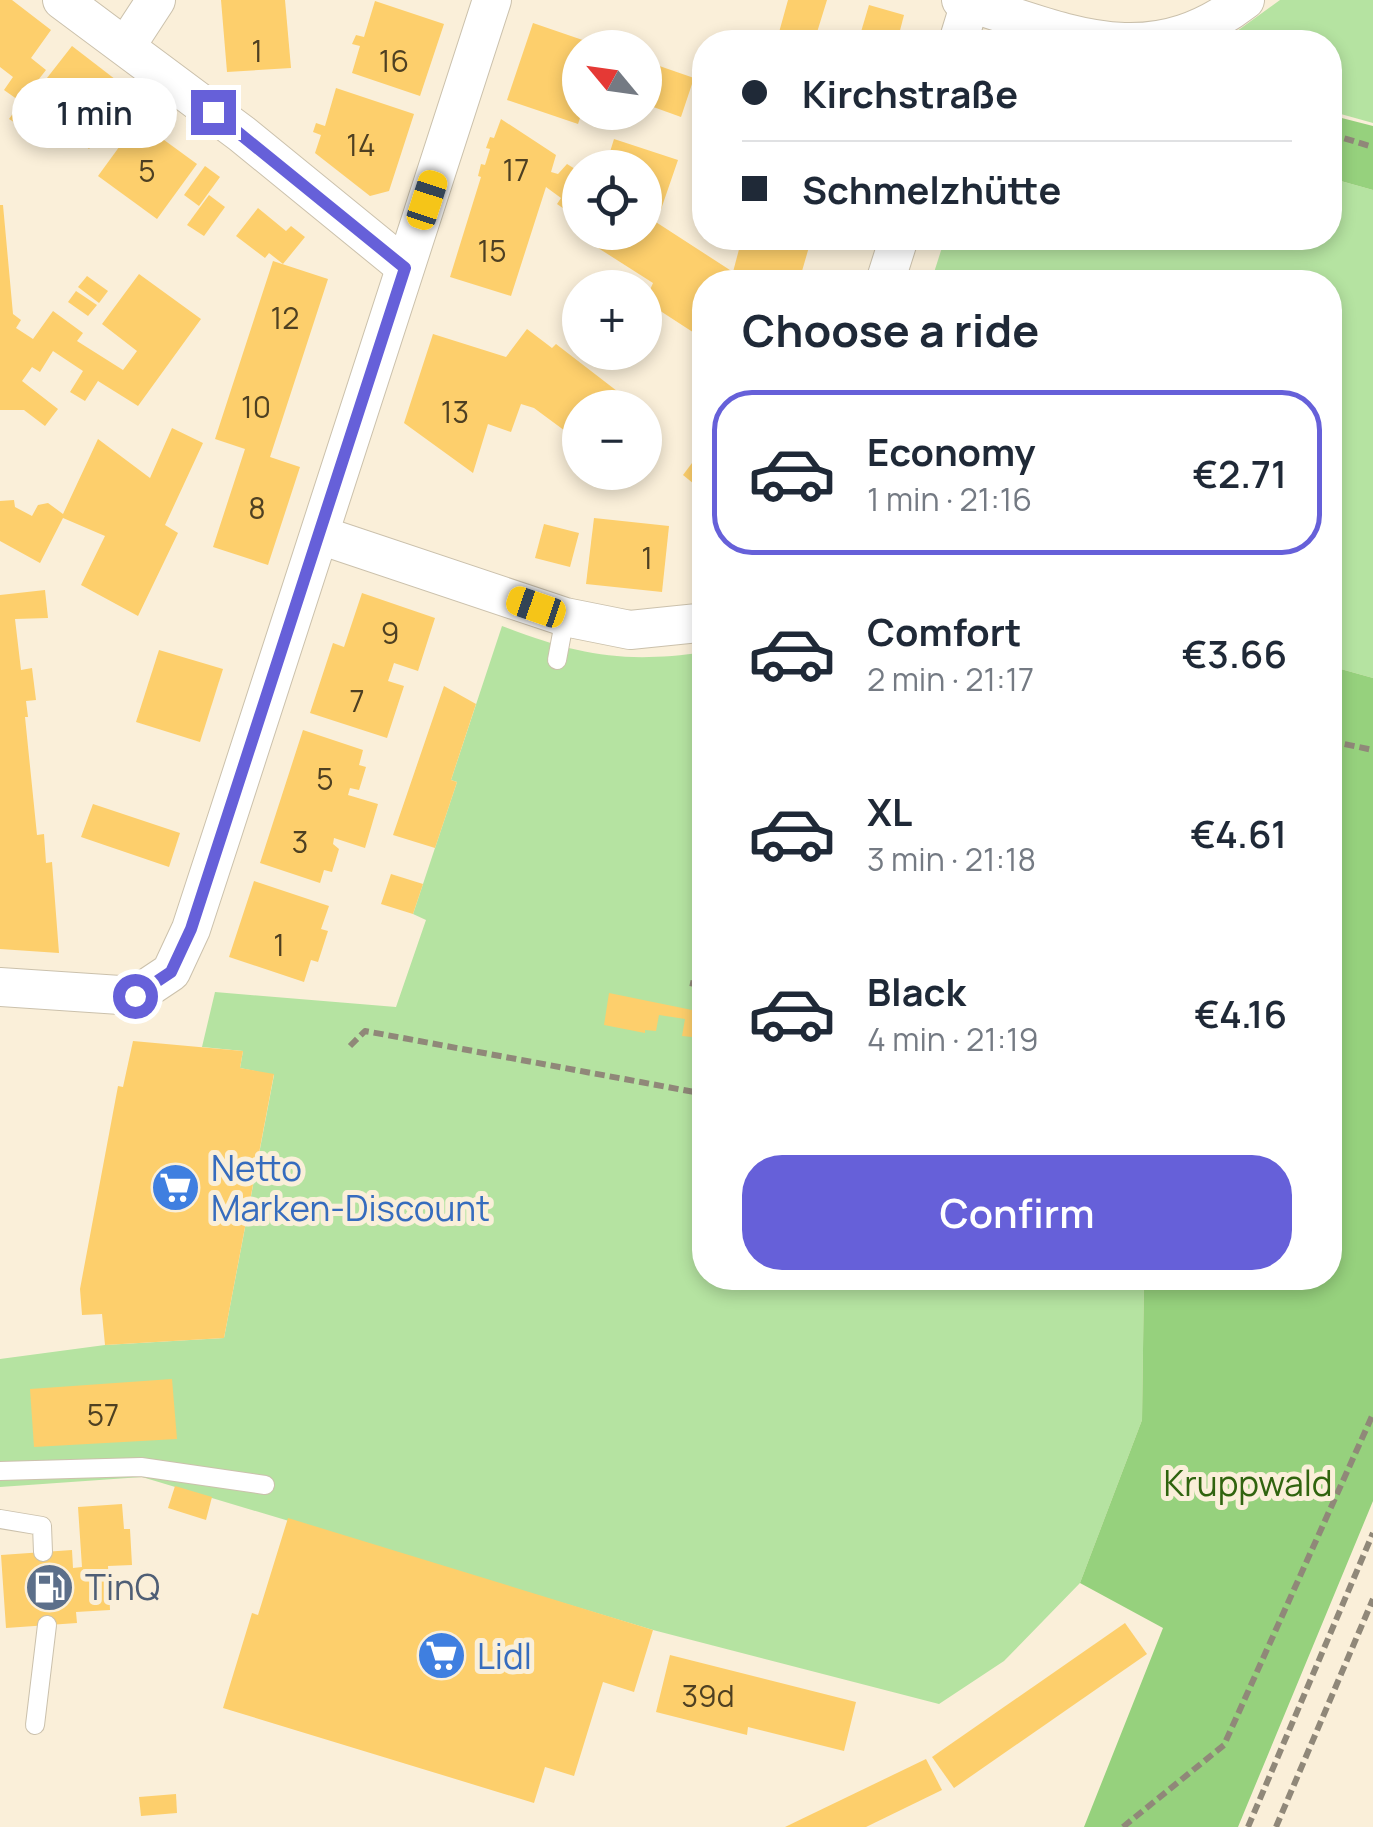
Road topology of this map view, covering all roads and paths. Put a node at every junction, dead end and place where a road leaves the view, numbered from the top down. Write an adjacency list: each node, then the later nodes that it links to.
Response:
1 (62, 0): 9 (street)
2 (156, 0): 9 (street)
3 (492, 0): 12 (street)
4 (1245, 0): 8 (street)
5 (965, 1): 6 (street); 7 (street)
6 (960, 30)
7 (1060, 30)
8 (1192, 30)
9 (126, 46): 12 (street)
10 (1342, 137): 11 (path)
11 (1373, 146)
12 (405, 268): 13 (street)
13 (320, 535): 14 (street); 19 (street)
14 (565, 617): 15 (street); 16 (lane)
15 (692, 622)
16 (557, 660)
17 (1342, 744): 18 (path)
18 (1373, 750)
19 (0, 987)
20 (350, 1046): 21 (path)
21 (692, 1092)
22 (1373, 1414): 31 (path)
23 (0, 1471): 24 (lane)
24 (265, 1485)
25 (0, 1520): 27 (lane)
26 (1373, 1533): 32 (path)
27 (44, 1552)
28 (1373, 1598): 33 (path)
29 (48, 1625): 30 (lane)
30 (34, 1725)
31 (1123, 1827)
32 (1248, 1827)
33 (1276, 1827)

